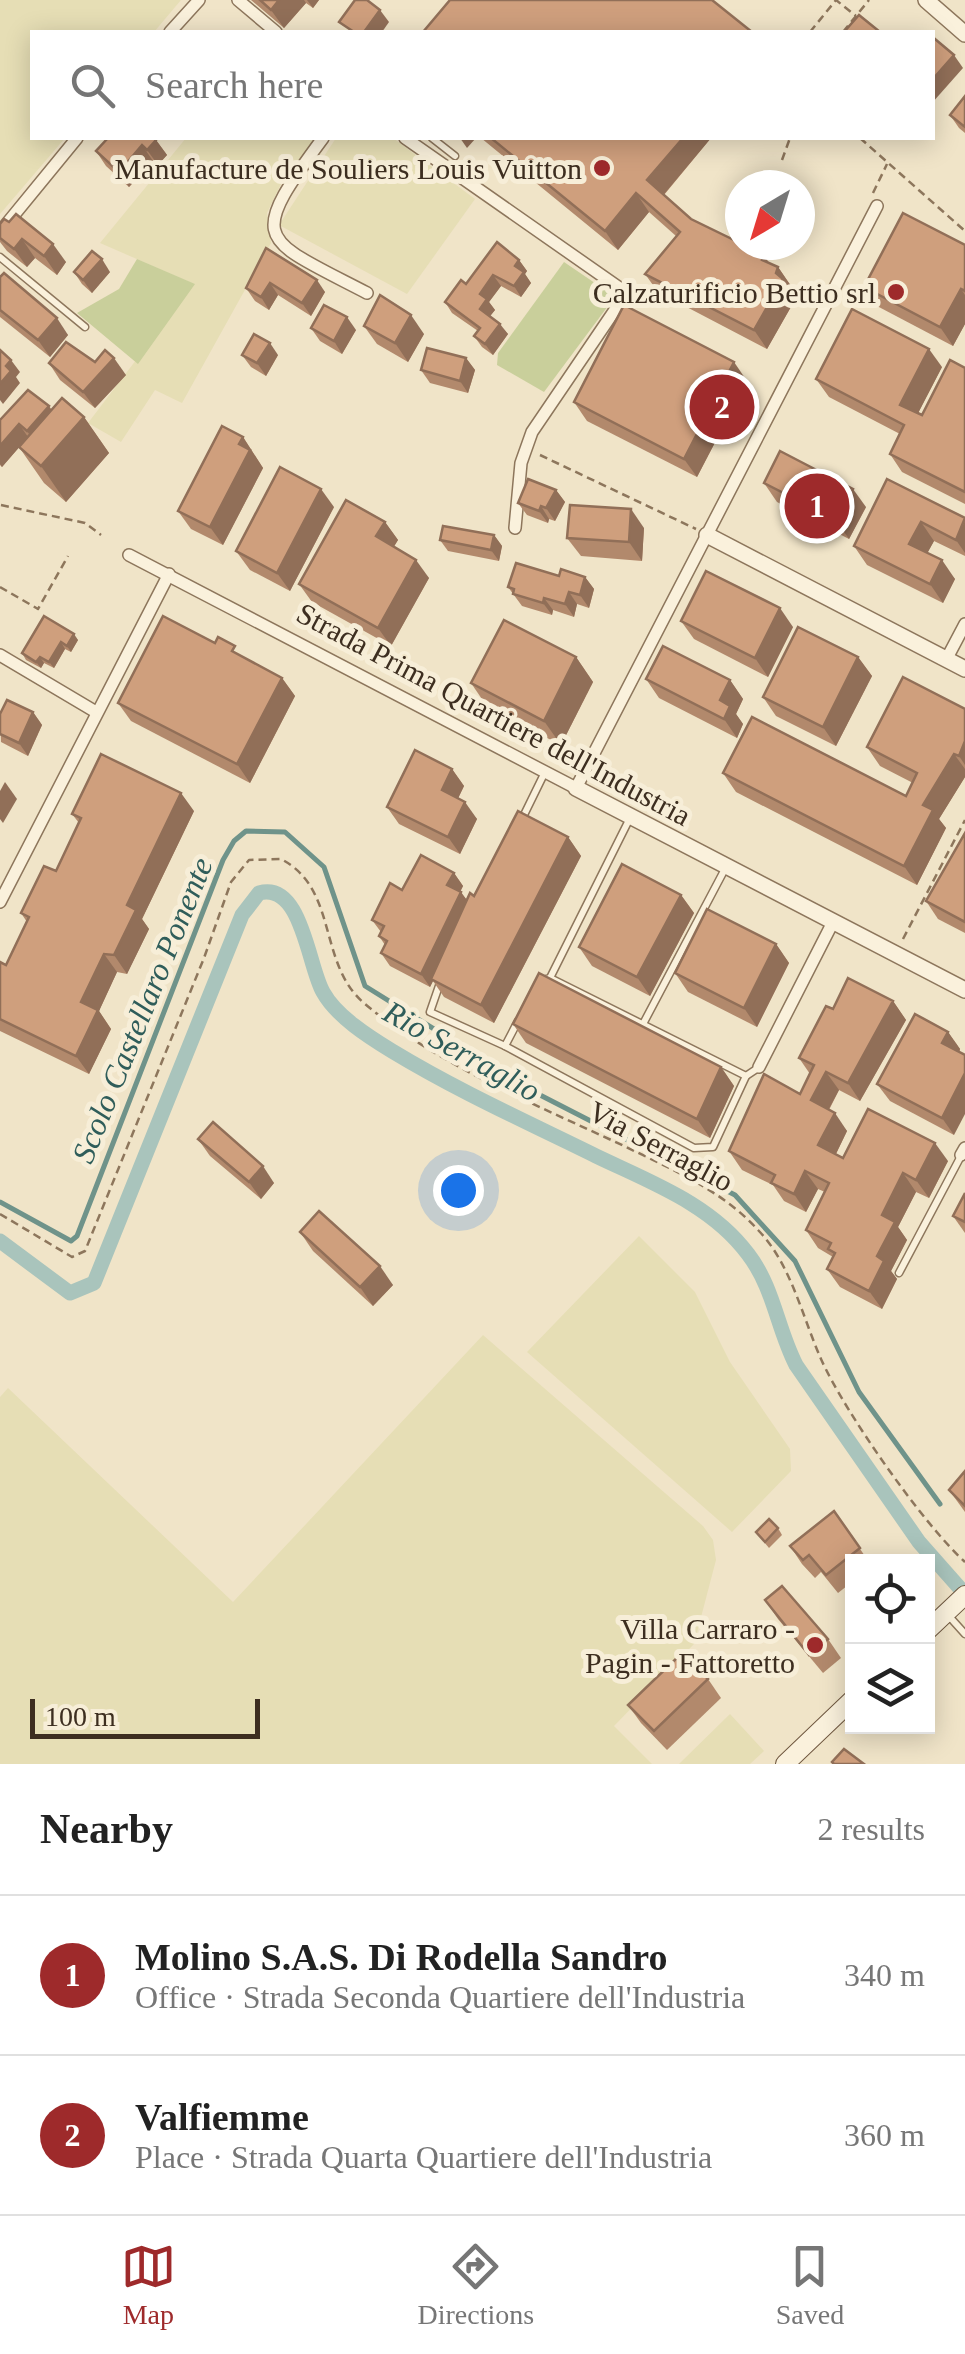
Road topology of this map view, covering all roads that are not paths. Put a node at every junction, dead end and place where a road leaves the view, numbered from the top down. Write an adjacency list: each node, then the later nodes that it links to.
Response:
1 (199, 0): 4 (street)
2 (238, 0): 5 (street)
3 (926, 0): 6 (street)
4 (172, 30)
5 (274, 30)
6 (965, 34)
7 (75, 140): 13 (street)
8 (321, 140): 15 (street)
9 (408, 140): 17 (street)
10 (435, 140): 11 (lane)
11 (455, 156)
12 (871, 203): 18 (street)
13 (0, 232)
14 (0, 257): 16 (lane)
15 (367, 293)
16 (84, 326)
17 (514, 528)
18 (707, 535): 23 (street); 27 (street)
19 (129, 554): 20 (street, Strada Prima Quartiere dell'Industria)
20 (169, 574): 25 (street); 26 (street, Strada Prima Quartiere dell'Industria)
21 (965, 624): 23 (street)
22 (0, 655): 25 (street)
23 (946, 660): 24 (street)
24 (965, 670)
25 (96, 712): 31 (street)
26 (545, 772): 27 (street, Strada Prima Quartiere dell'Industria); 29 (lane)
27 (576, 788): 28 (street, Strada Prima Quartiere dell'Industria)
28 (631, 817): 30 (street, Strada Prima Quartiere dell'Industria); 33 (lane)
29 (519, 824)
30 (726, 867): 32 (street, Strada Prima Quartiere dell'Industria); 38 (lane)
31 (0, 902)
32 (833, 922): 36 (street, Strada Prima Quartiere dell'Industria); 40 (street)
33 (550, 978): 34 (lane); 38 (lane)
34 (540, 981)
35 (440, 982): 39 (lane)
36 (965, 990)
37 (522, 1013): 39 (lane)
38 (643, 1024): 41 (lane)
39 (505, 1046): 41 (lane)
40 (759, 1068): 41 (lane)
41 (746, 1076)
42 (963, 1152): 43 (lane)
43 (900, 1273)
44 (965, 1594): 45 (main road)
45 (947, 1611): 46 (main road); 47 (lane)
46 (935, 1623)
47 (965, 1634)
48 (845, 1707): 49 (main road)
49 (785, 1764)

